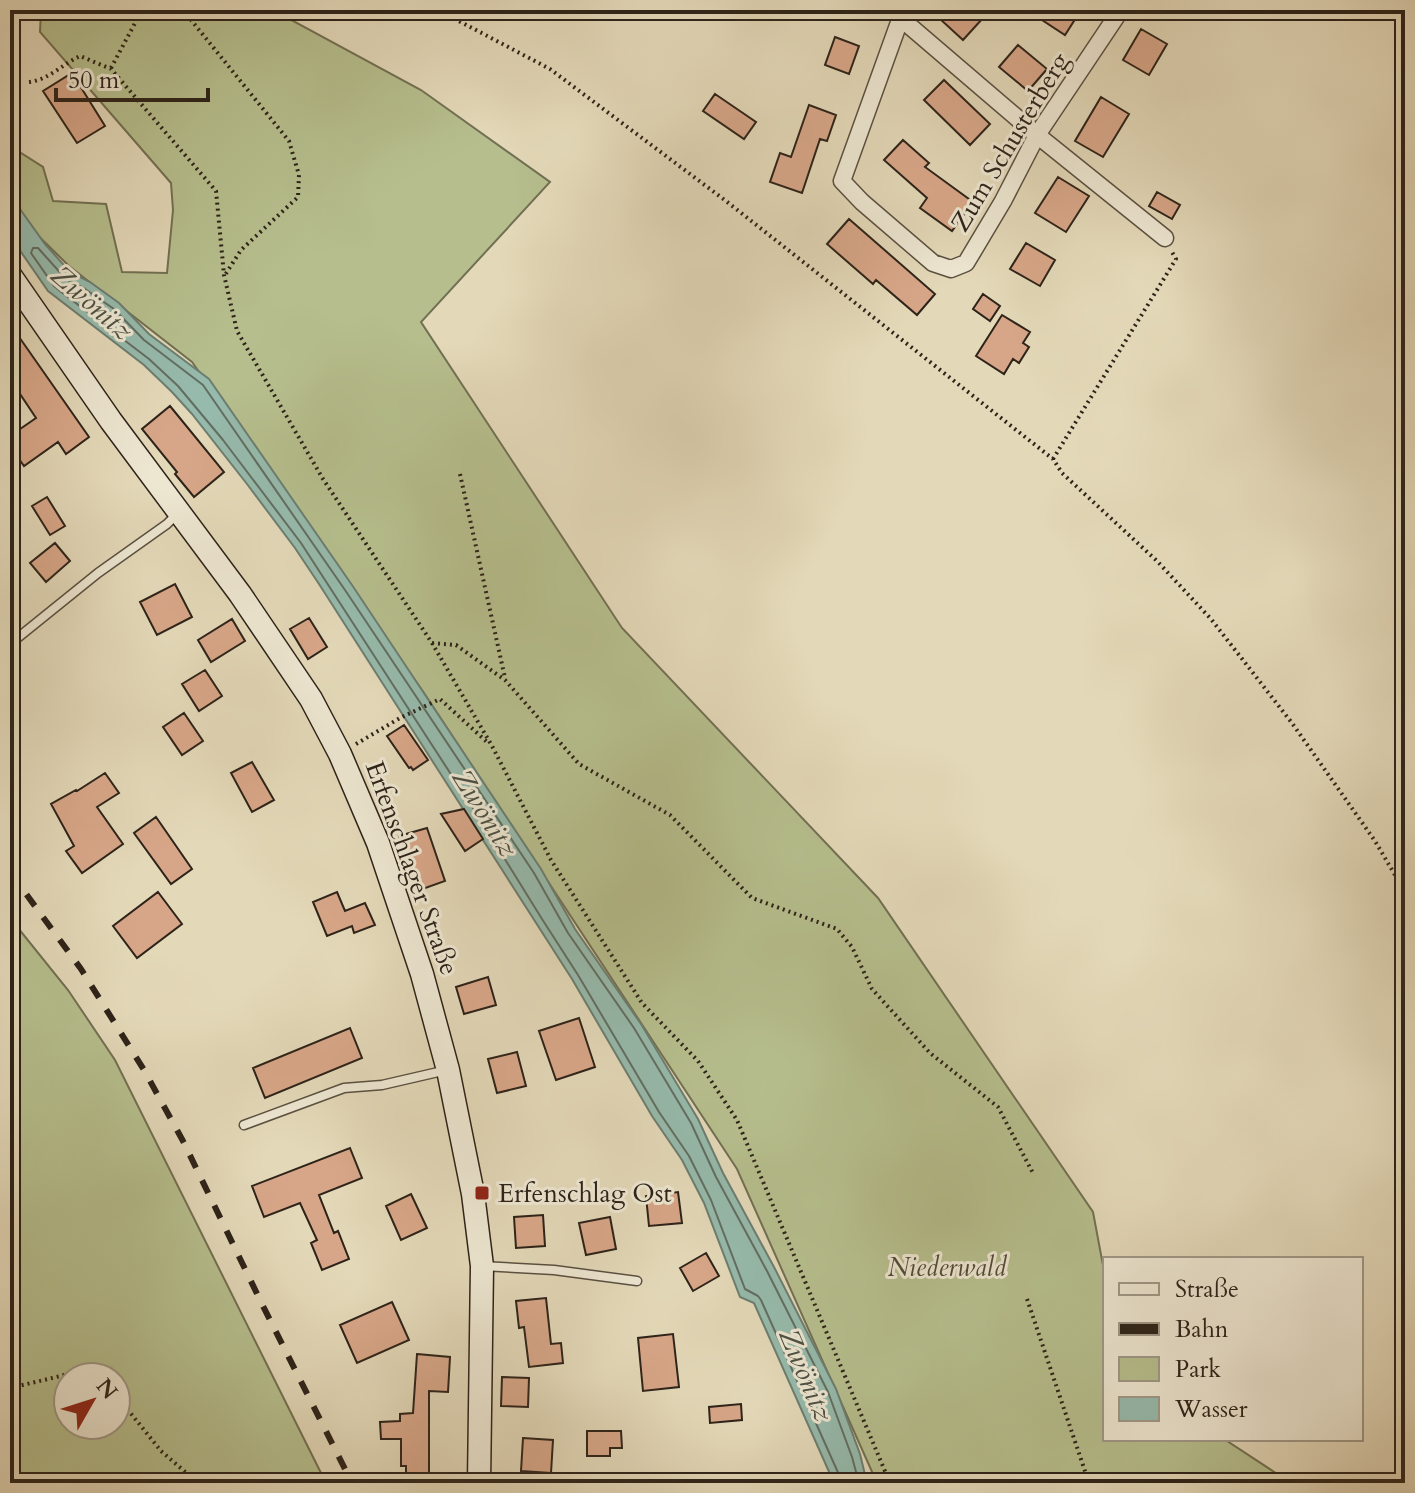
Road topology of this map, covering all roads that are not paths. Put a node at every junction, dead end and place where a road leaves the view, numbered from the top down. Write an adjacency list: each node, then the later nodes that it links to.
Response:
1 (1119, 10): 3 (street, Zum Schusterberg)
2 (896, 12): 3 (street); 3 (street, Zum Schusterberg)
3 (1037, 135): 4 (street)
4 (1165, 238)
5 (10, 275): 6 (main road, Erfenschlager Straße)
6 (179, 512): 7 (lane); 8 (main road, Erfenschlager Straße)
7 (10, 644)
8 (448, 1070): 9 (lane); 10 (main road, Erfenschlager Straße)
9 (244, 1125)
10 (482, 1266): 11 (lane); 12 (main road, Erfenschlager Straße)
11 (637, 1281)
12 (479, 1483)

